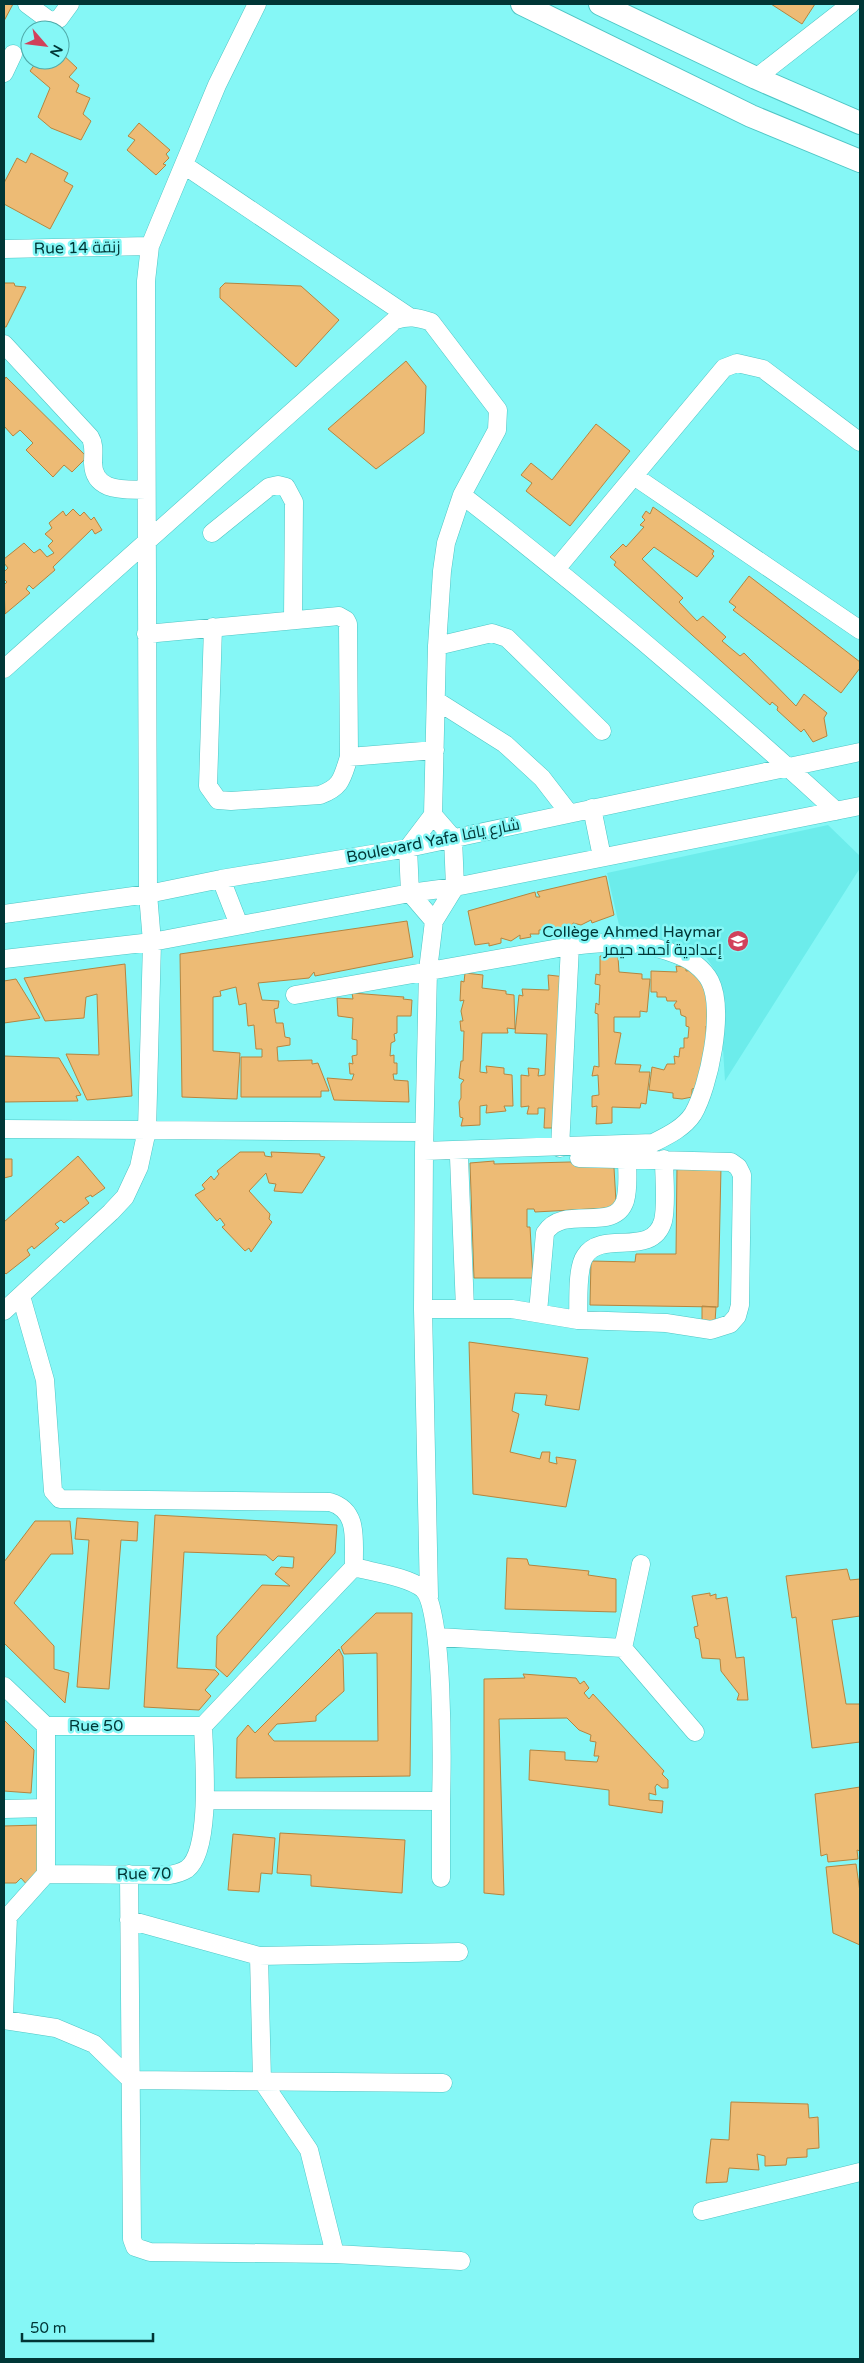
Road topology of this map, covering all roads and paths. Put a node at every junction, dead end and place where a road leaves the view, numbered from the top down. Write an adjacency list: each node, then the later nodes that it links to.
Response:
1 (27, 4): 2 (street)
2 (70, 4)
3 (257, 4): 12 (street)
4 (522, 4): 11 (main road)
5 (600, 4): 9 (main road)
6 (851, 4): 9 (street)
7 (13, 54): 8 (street)
8 (4, 73)
9 (756, 78): 10 (main road)
10 (860, 123)
11 (860, 161)
12 (184, 165): 13 (street); 15 (street)
13 (150, 246): 14 (street, Rue 14 زنقة); 19 (street)
14 (4, 249)
15 (408, 316): 20 (street); 22 (street)
16 (4, 344): 19 (street)
17 (860, 442): 18 (street)
18 (634, 476): 23 (street); 26 (street)
19 (146, 490): 22 (street)
20 (462, 495): 23 (street); 28 (street)
21 (212, 533): 24 (street)
22 (145, 543): 27 (street); 29 (street)
23 (557, 568): 35 (street)
24 (293, 619): 25 (street); 34 (street)
25 (213, 628): 27 (street); 34 (street)
26 (860, 630)
27 (146, 634): 47 (street)
28 (437, 646): 30 (street); 31 (street)
29 (4, 669)
30 (437, 701): 32 (street); 39 (street)
31 (602, 731)
32 (434, 750): 34 (street); 40 (street)
33 (860, 752): 35 (street, Boulevard Yafa شارع يافا)
34 (349, 757)
35 (787, 766): 37 (street, Boulevard Yafa شارع يافا); 38 (street)
36 (860, 806): 38 (street)
37 (592, 808): 39 (street, Boulevard Yafa شارع يافا); 43 (street)
38 (836, 811): 43 (street)
39 (569, 813): 41 (street, Boulevard Yafa شارع يافا)
40 (432, 815): 41 (street); 42 (street)
41 (453, 838): 42 (street, Boulevard Yafa شارع يافا); 45 (street)
42 (408, 848): 44 (street, Boulevard Yafa شارع يافا); 46 (street)
43 (602, 857): 45 (street)
44 (221, 879): 47 (street, Boulevard Yafa شارع يافا); 50 (street)
45 (455, 887): 46 (street); 49 (street)
46 (410, 893): 49 (street); 50 (street)
47 (148, 894): 48 (street, Boulevard Yafa شارع يافا); 51 (street)
48 (4, 914)
49 (434, 921): 54 (street)
50 (239, 925): 51 (street)
51 (152, 942): 53 (street); 57 (street)
52 (570, 946): 54 (street); 59 (street); 59 (street)
53 (4, 959)
54 (428, 970): 55 (street); 58 (street)
55 (295, 995)
56 (4, 1129): 57 (street)
57 (147, 1130): 58 (street); 64 (street)
58 (424, 1132): 60 (street)
59 (560, 1148): 60 (street)
60 (424, 1154): 61 (street); 65 (street)
61 (460, 1157): 62 (street); 66 (street)
62 (626, 1158): 63 (street); 68 (street)
63 (664, 1160): 69 (street); 69 (street)
64 (21, 1296): 67 (street); 71 (street)
65 (423, 1309): 66 (street); 72 (street)
66 (465, 1309): 68 (street)
67 (4, 1311)
68 (538, 1312): 69 (street)
69 (578, 1320)
70 (641, 1564): 74 (street)
71 (354, 1567): 72 (street); 77 (street)
72 (429, 1597): 73 (street)
73 (438, 1637): 74 (street); 80 (street)
74 (623, 1648): 78 (street)
75 (4, 1686): 76 (street, Rue 50)
76 (46, 1726): 77 (street, Rue 50); 81 (street)
77 (203, 1726): 79 (street, Rue 70)
78 (695, 1732)
79 (206, 1800): 80 (street); 84 (street, Rue 70)
80 (441, 1801): 85 (street)
81 (46, 1808): 82 (street); 83 (street)
82 (4, 1809)
83 (46, 1874): 84 (street, Rue 70); 86 (street)
84 (129, 1874): 87 (street)
85 (441, 1878)
86 (6, 1919): 90 (street)
87 (129, 1920): 89 (street); 92 (street)
88 (458, 1952): 89 (street)
89 (259, 1956): 93 (street)
90 (4, 2014)
91 (4, 2020): 92 (street)
92 (131, 2080): 93 (street); 97 (street)
93 (262, 2081): 94 (street); 97 (street)
94 (443, 2083)
95 (860, 2172): 96 (street)
96 (702, 2211)
97 (336, 2254): 98 (street)
98 (461, 2260)

